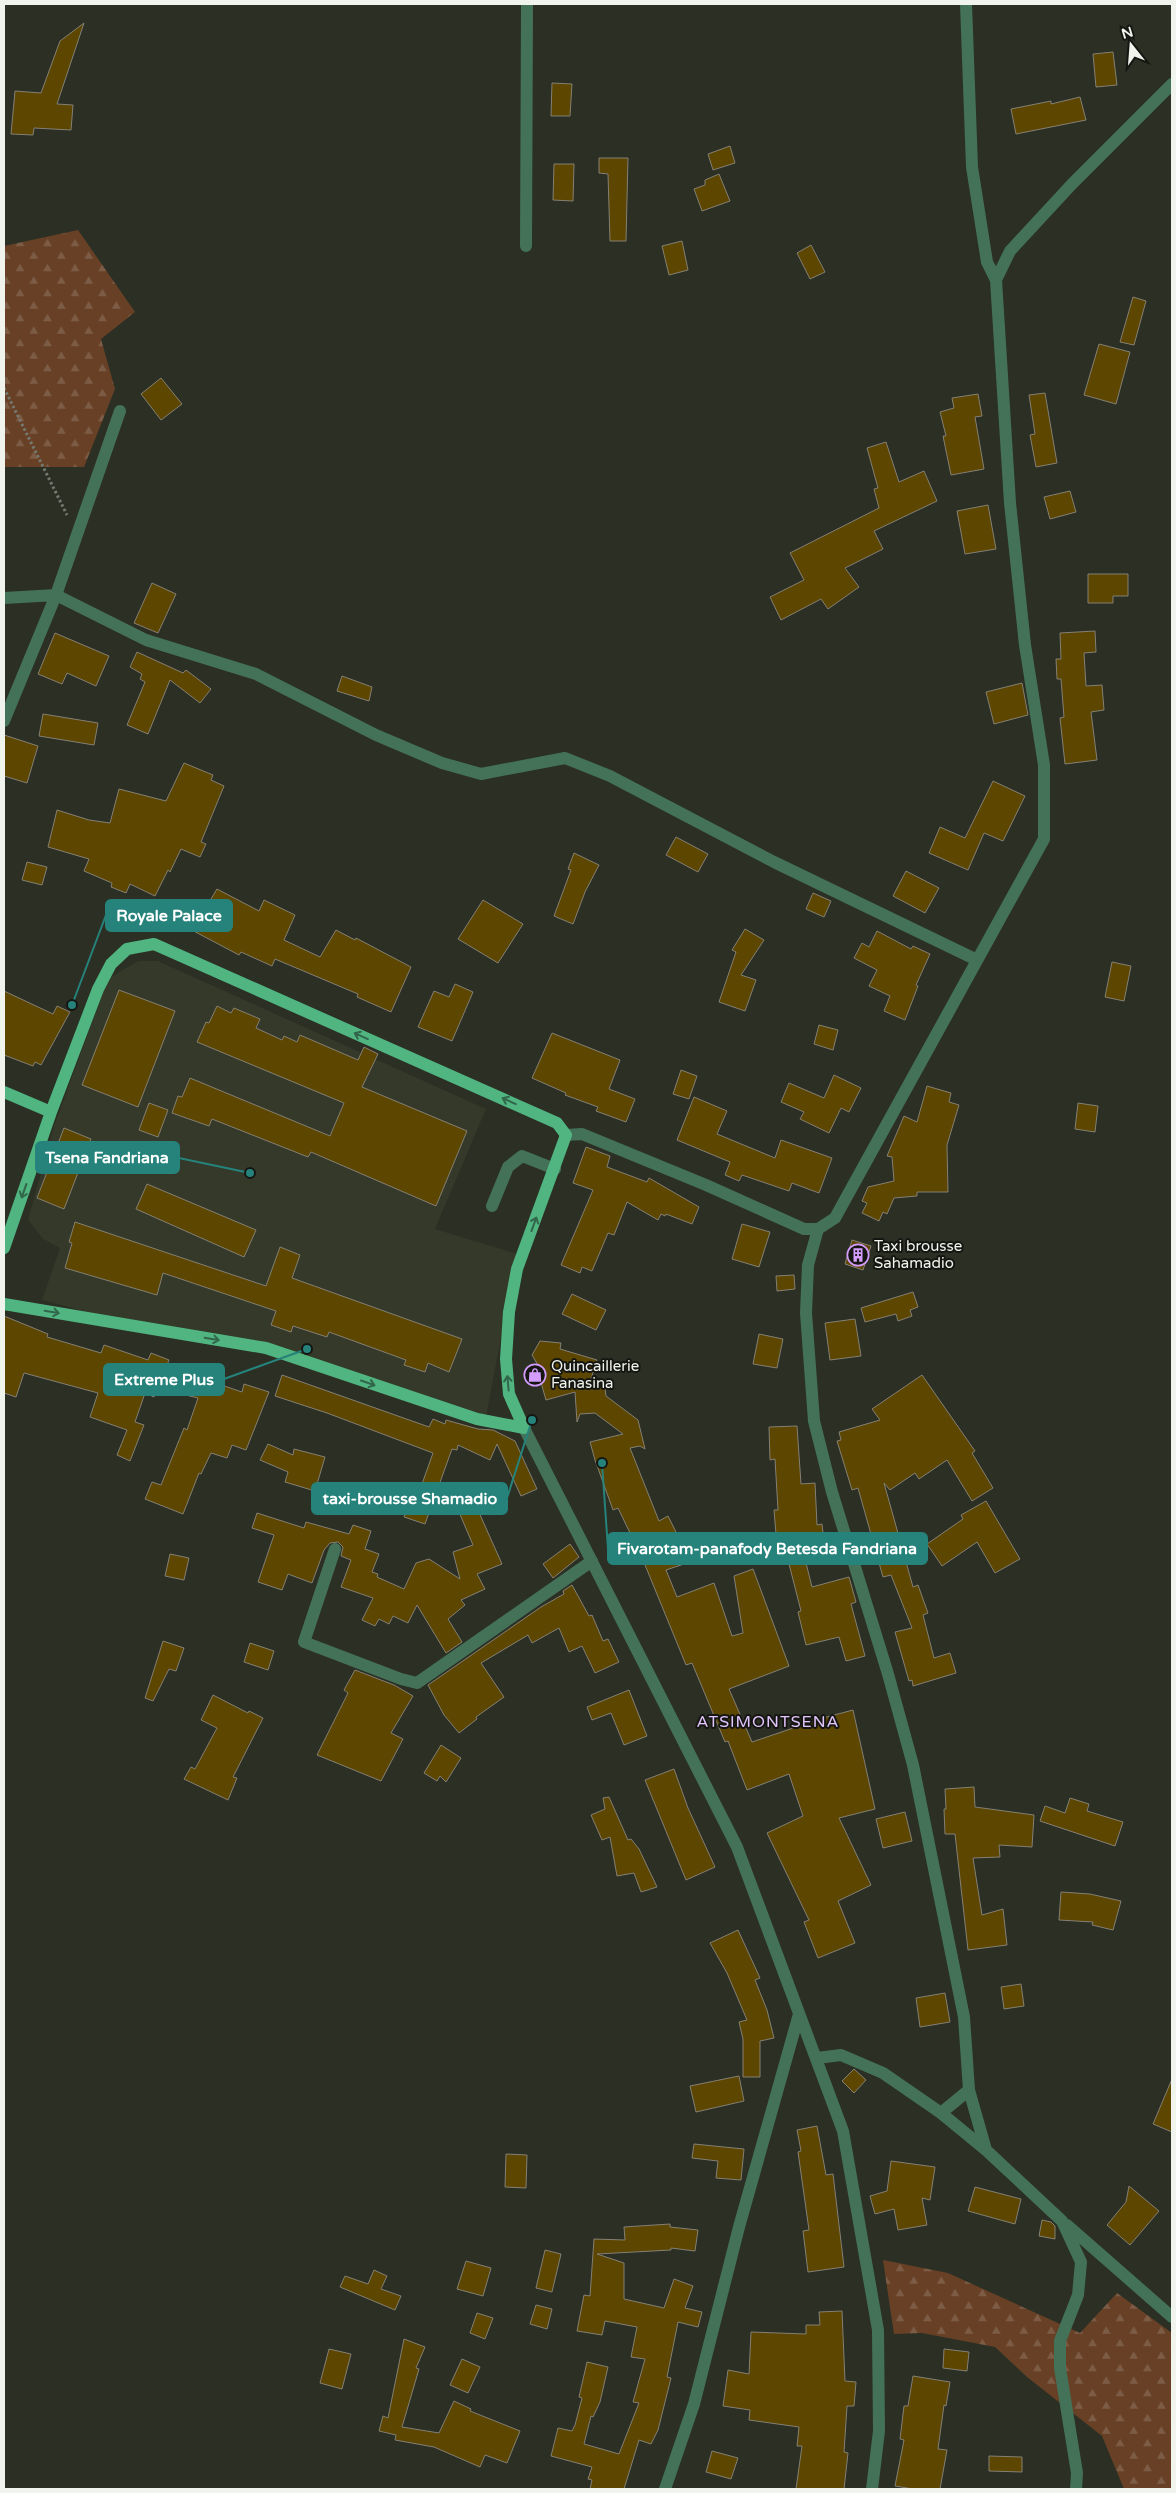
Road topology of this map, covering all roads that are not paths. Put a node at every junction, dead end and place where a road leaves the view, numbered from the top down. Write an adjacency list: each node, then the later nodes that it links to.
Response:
1 (527, 4): 4 (street)
2 (966, 4): 5 (street)
3 (1172, 84): 5 (street)
4 (526, 246)
5 (996, 280): 10 (street)
6 (120, 411): 7 (street)
7 (56, 595): 8 (street); 9 (street); 10 (street)
8 (4, 598)
9 (4, 721)
10 (978, 960): 16 (street)
11 (4, 1092): 12 (main road)
12 (51, 1112): 13 (main road, one-way to 12); 17 (main road, one-way to 17)
13 (566, 1135): 14 (main road); 16 (street)
14 (555, 1169): 15 (street); 19 (main road, one-way to 14)
15 (492, 1206)
16 (818, 1229): 24 (street)
17 (4, 1248)
18 (4, 1304): 19 (main road, one-way to 19)
19 (524, 1428): 21 (street)
20 (335, 1549): 21 (street)
21 (592, 1561): 22 (street)
22 (799, 2014): 23 (street); 29 (street)
23 (818, 2058): 25 (street); 30 (street)
24 (969, 2090): 25 (street); 26 (street)
25 (941, 2113): 26 (street)
26 (986, 2150): 27 (street)
27 (1062, 2220): 28 (street); 31 (street)
28 (1172, 2318)
29 (665, 2489)
30 (872, 2489)
31 (1076, 2489)

